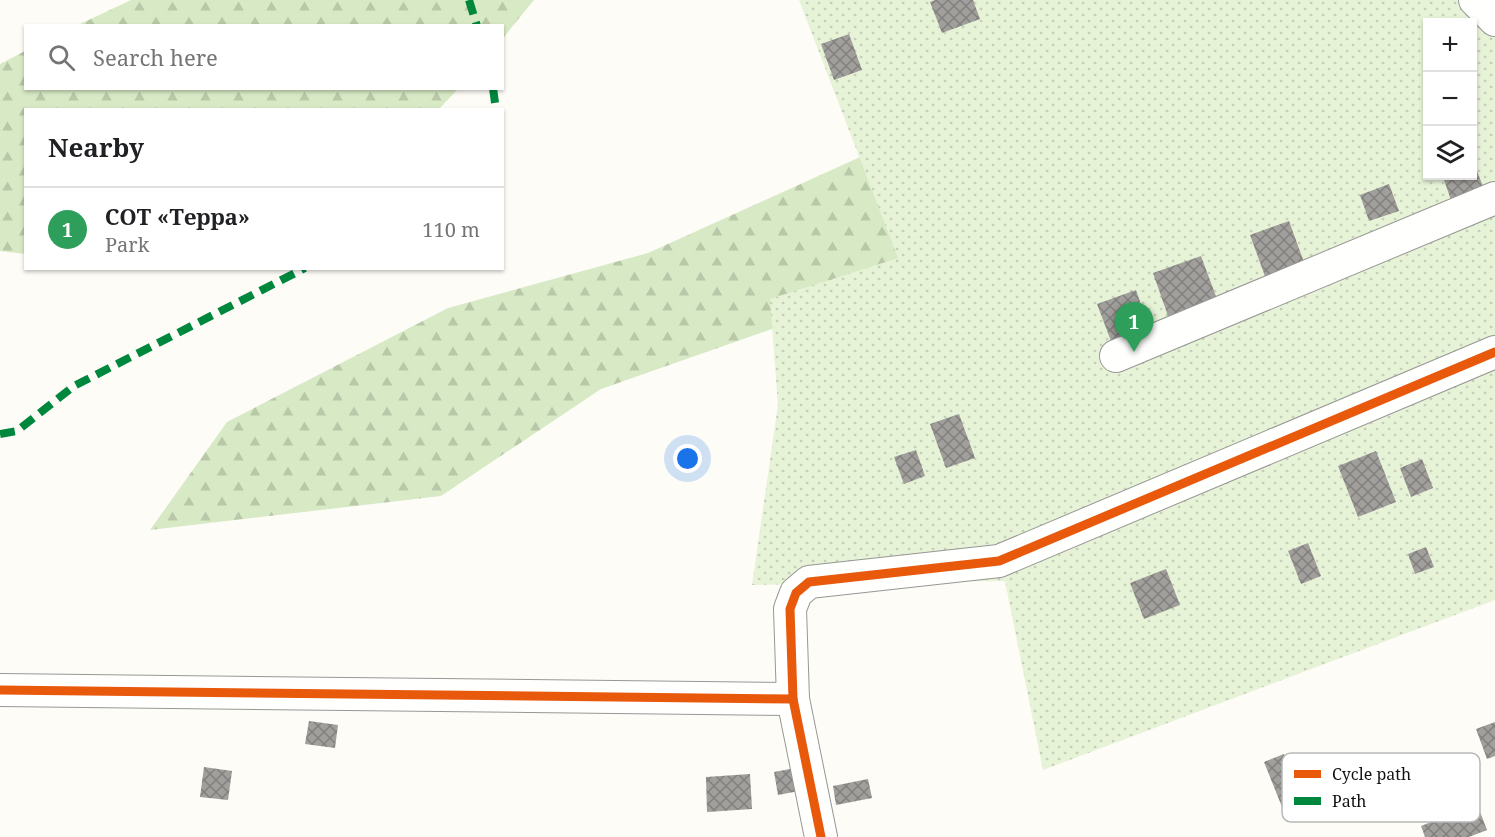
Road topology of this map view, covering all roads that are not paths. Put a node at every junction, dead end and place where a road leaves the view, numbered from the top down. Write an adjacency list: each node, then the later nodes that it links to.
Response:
1 (1475, 0): 2 (street)
2 (1495, 20)
3 (1495, 198): 5 (street)
4 (1495, 352): 7 (street)
5 (1116, 356)
6 (0, 690): 7 (street)
7 (793, 699): 8 (street)
8 (821, 837)

